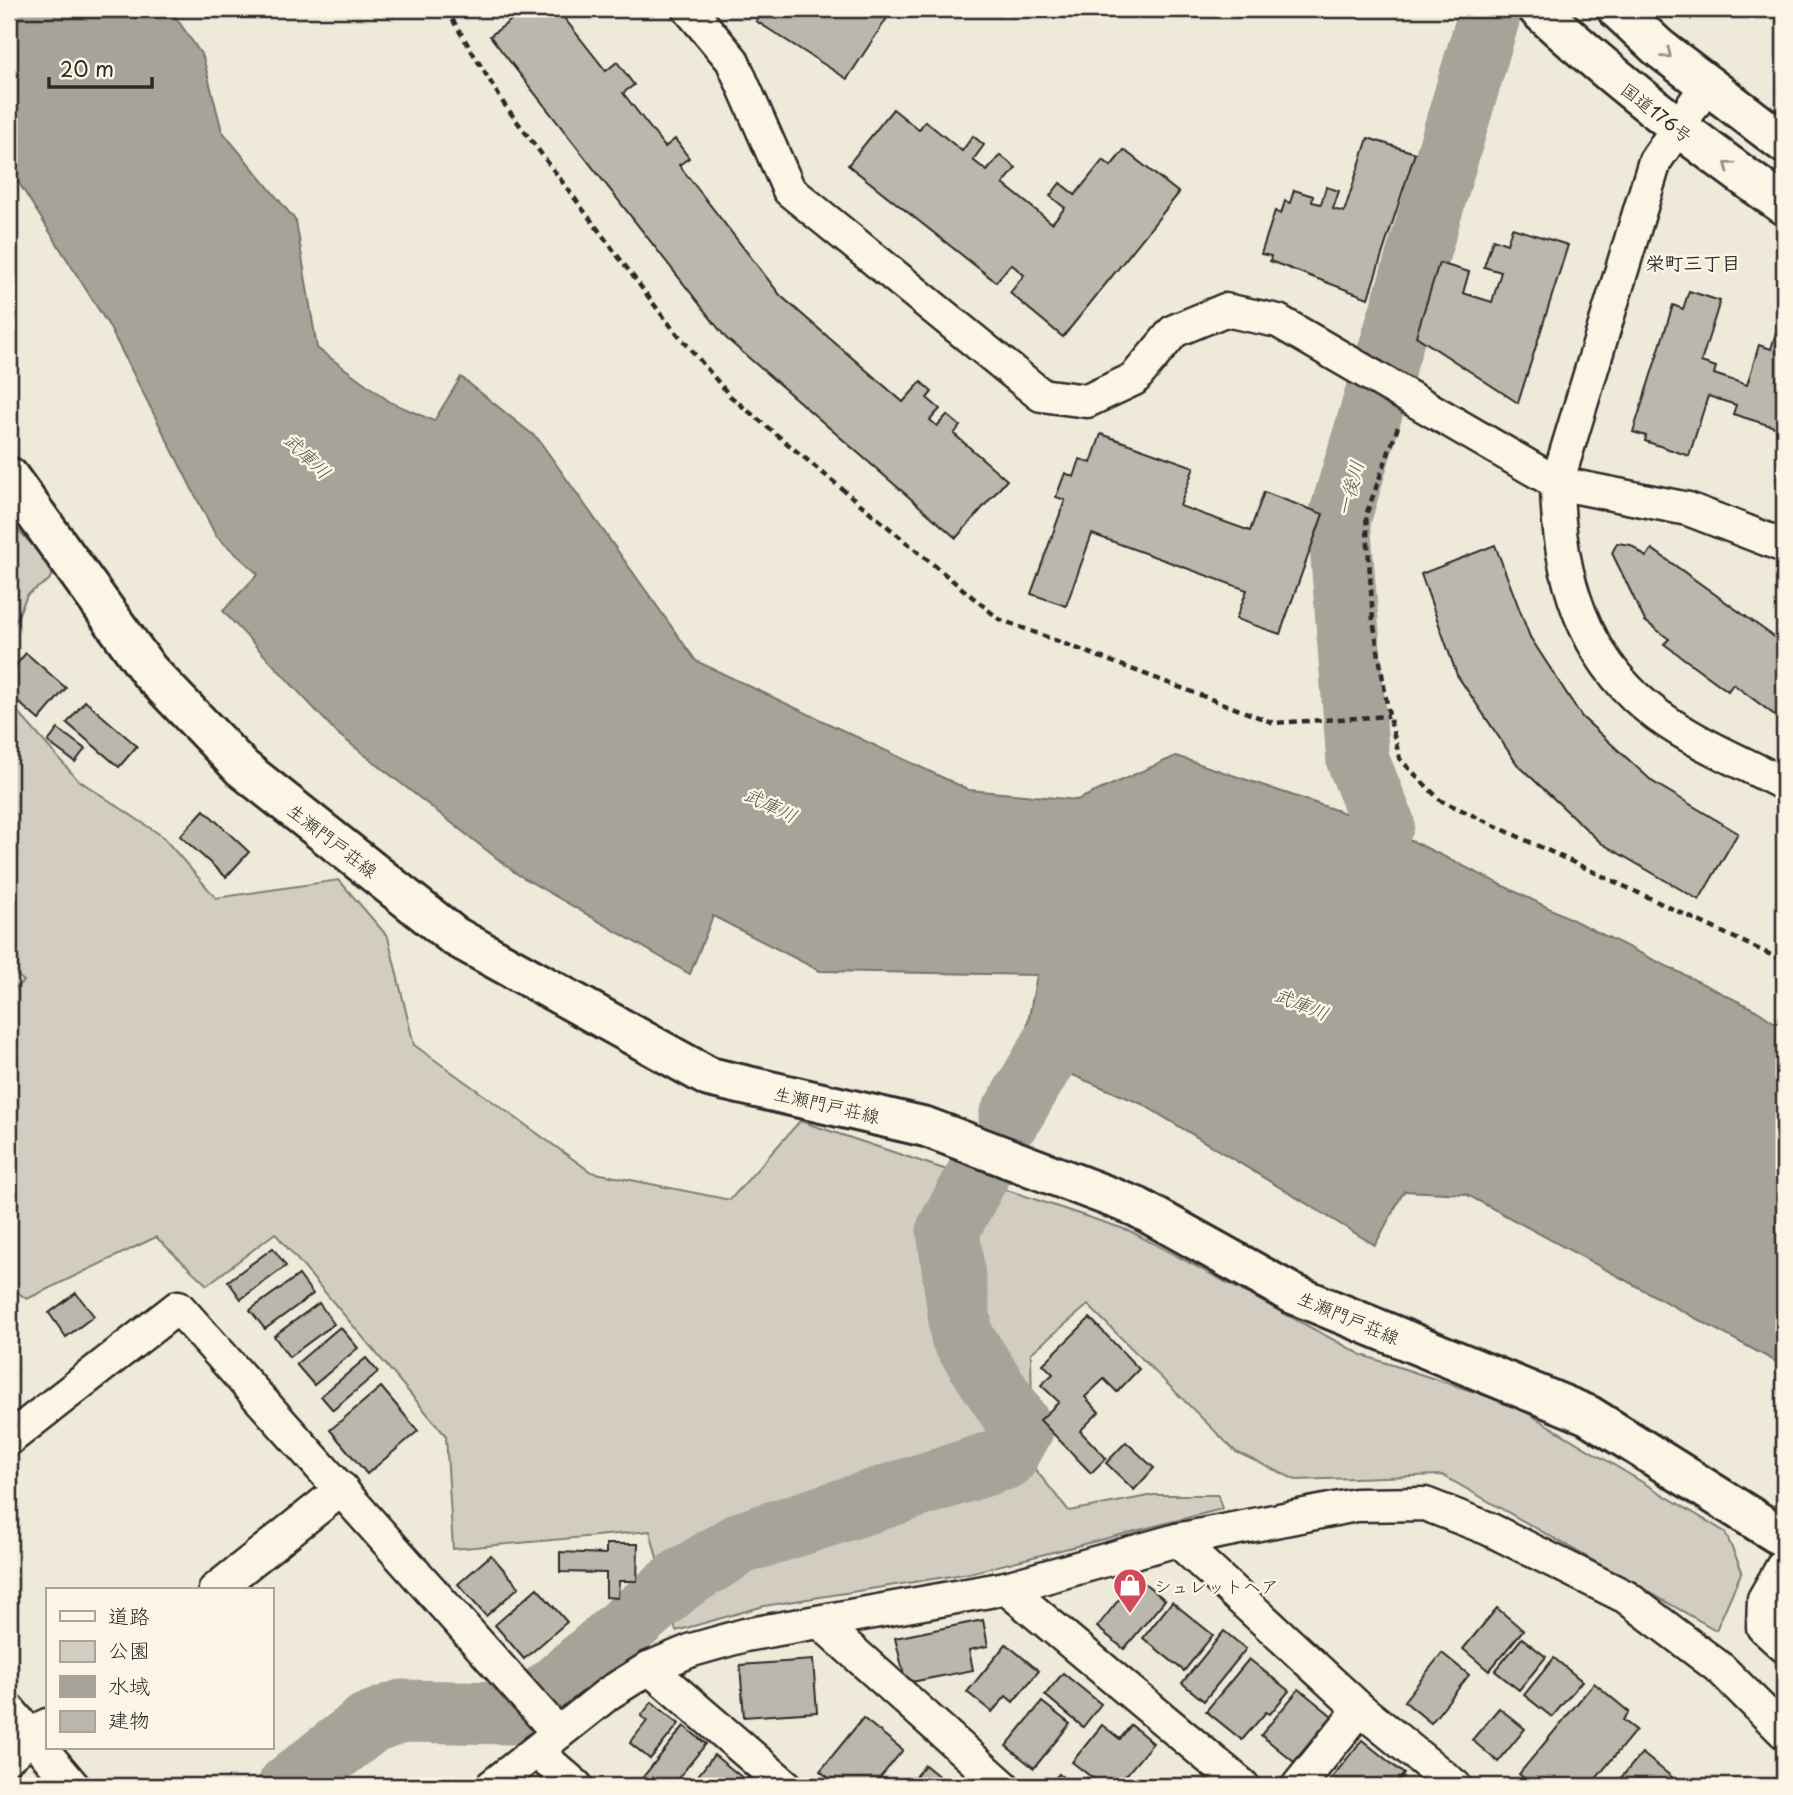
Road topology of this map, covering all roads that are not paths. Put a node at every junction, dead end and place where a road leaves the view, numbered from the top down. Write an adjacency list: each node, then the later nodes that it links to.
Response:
1 (689, 9): 9 (street)
2 (1538, 9): 5 (main road, 国道176号)
3 (1618, 9): 4 (main road, one-way to 4)
4 (1707, 85): 5 (street); 6 (main road)
5 (1677, 128): 7 (main road, 国道176号, one-way to 5); 9 (street)
6 (1784, 143)
7 (1784, 205)
8 (9, 477): 14 (main road, 生瀬門戸荘線)
9 (1557, 483): 10 (street); 11 (street)
10 (1784, 546)
11 (1784, 783)
12 (9, 1439): 13 (street)
13 (342, 1489): 17 (street); 24 (street)
14 (1784, 1538)
15 (1177, 1540): 18 (street); 22 (street); 25 (street)
16 (1784, 1564): 20 (street)
17 (218, 1588)
18 (1006, 1588): 19 (street); 32 (street)
19 (821, 1623): 21 (street); 31 (street)
20 (1784, 1646)
21 (649, 1668): 24 (street); 30 (street)
22 (1360, 1709): 33 (street); 34 (street)
23 (9, 1710): 26 (street)
24 (540, 1724): 28 (street); 29 (street)
25 (1784, 1732)
26 (29, 1740): 27 (street)
27 (72, 1786)
28 (492, 1786)
29 (576, 1786)
30 (786, 1786)
31 (1003, 1786)
32 (1243, 1786)
33 (1298, 1786)
34 (1455, 1786)

